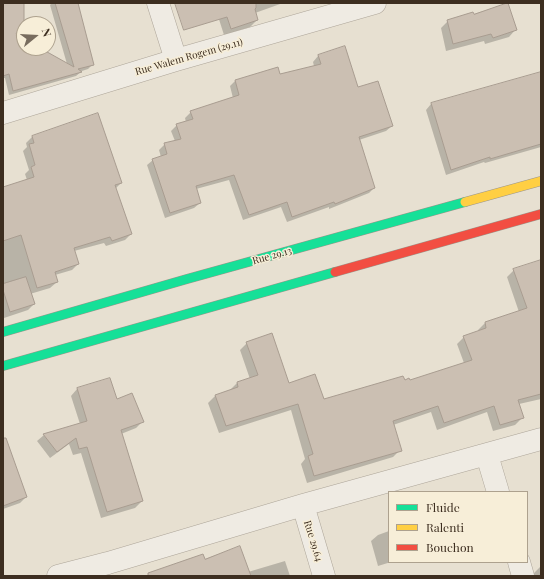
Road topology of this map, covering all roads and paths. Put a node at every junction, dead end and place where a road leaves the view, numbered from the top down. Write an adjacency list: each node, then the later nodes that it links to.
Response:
1 (158, 3): 3 (street)
2 (371, 4): 3 (street, Rue Walem Rogem (29.11))
3 (176, 60): 4 (street, Rue Walem Rogem (29.11))
4 (3, 113)
5 (541, 181): 7 (main road, Rue 29.13)
6 (541, 214): 8 (main road)
7 (3, 332)
8 (3, 366)
9 (541, 439): 10 (street)
10 (487, 455): 11 (street); 12 (street)
11 (498, 491)
12 (303, 505): 14 (street); 16 (street, Rue 29.64)
13 (519, 563): 17 (street)
14 (110, 569): 15 (street)
15 (58, 576)
16 (324, 576)
17 (523, 576)

